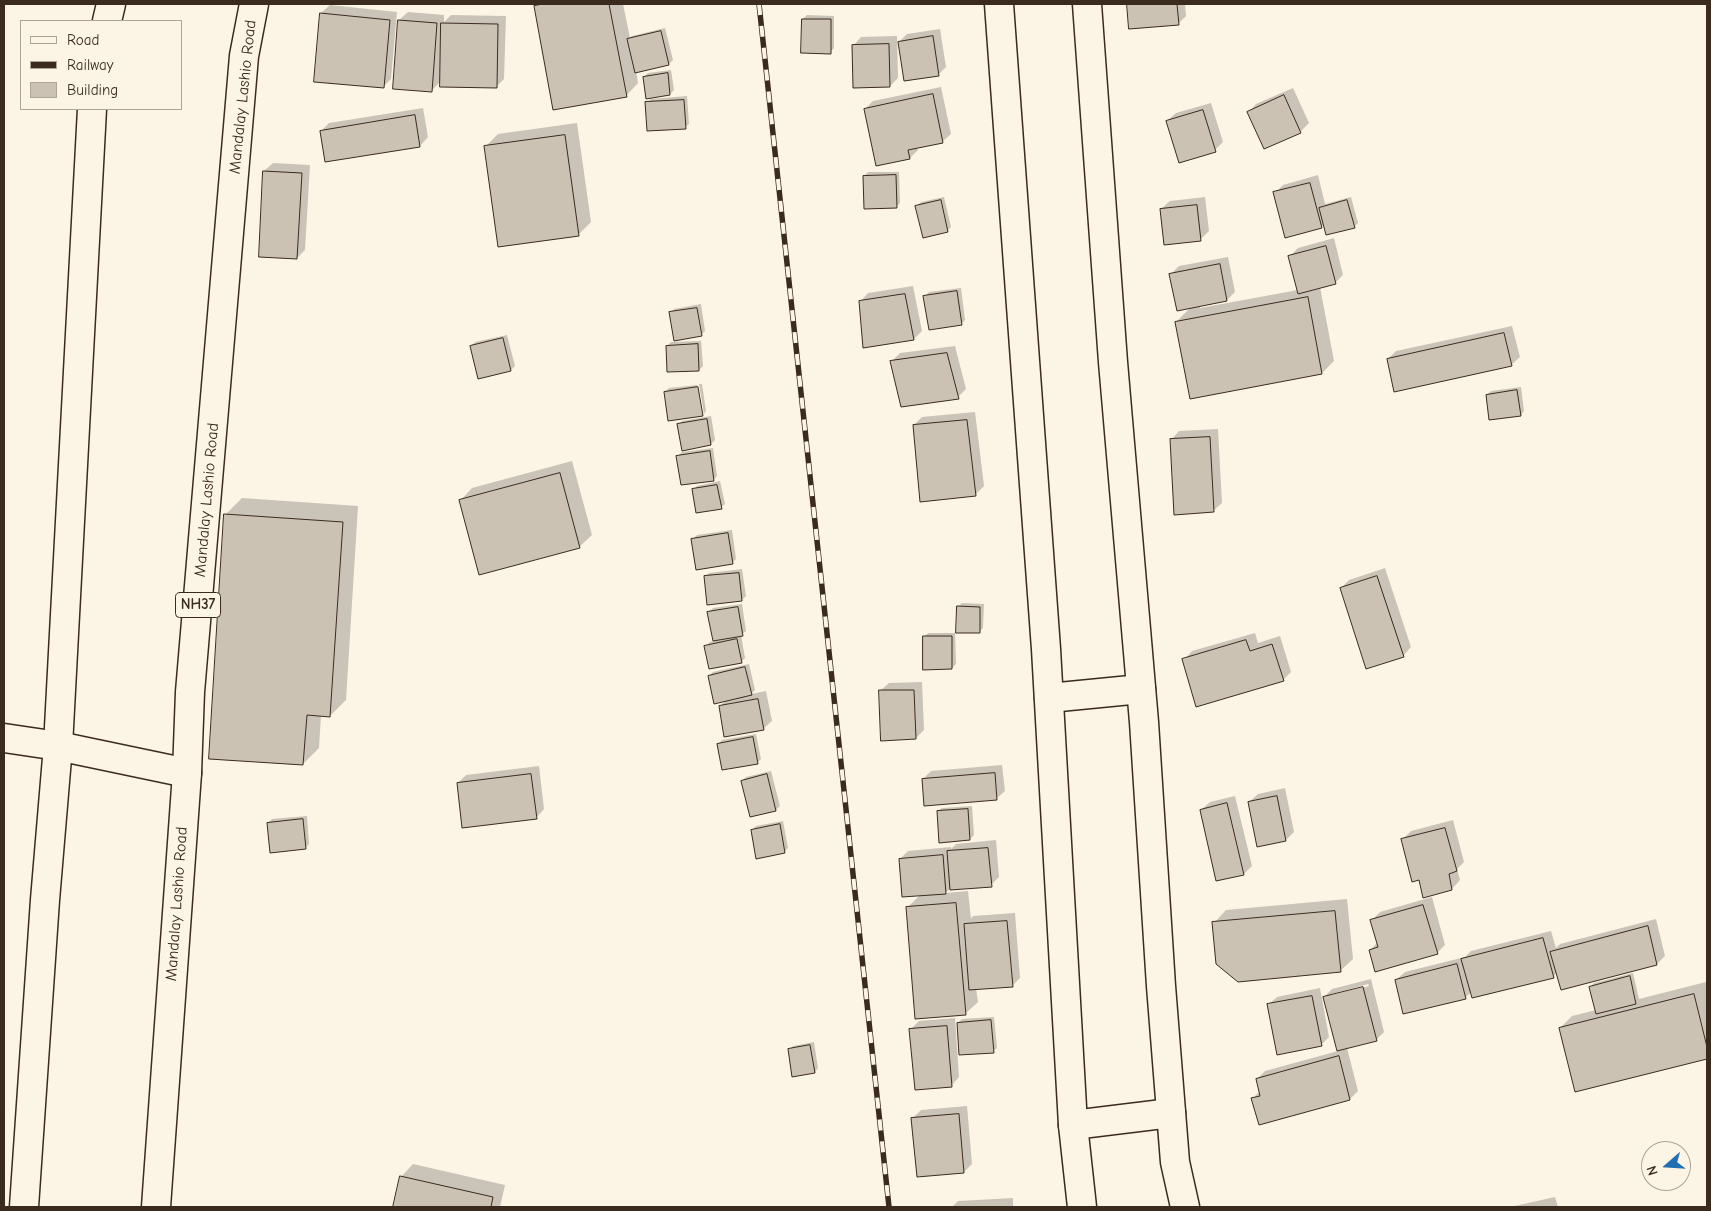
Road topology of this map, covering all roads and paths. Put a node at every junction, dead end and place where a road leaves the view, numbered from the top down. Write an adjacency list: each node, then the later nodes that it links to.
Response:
1 (111, 4): 5 (main road)
2 (254, 4): 11 (main road, Mandalay Lashio Road / NH37)
3 (999, 4): 8 (main road)
4 (1087, 4): 7 (main road)
5 (107, 20)
6 (92, 110): 10 (main road)
7 (1142, 689): 8 (main road); 12 (main road)
8 (1049, 698): 13 (main road)
9 (4, 738): 10 (main road)
10 (58, 746): 11 (main road); 14 (main road)
11 (186, 773): 15 (main road, Mandalay Lashio Road / NH37)
12 (1171, 1113): 13 (main road); 17 (main road)
13 (1073, 1125): 16 (main road)
14 (24, 1207)
15 (156, 1207)
16 (1082, 1207)
17 (1185, 1207)

